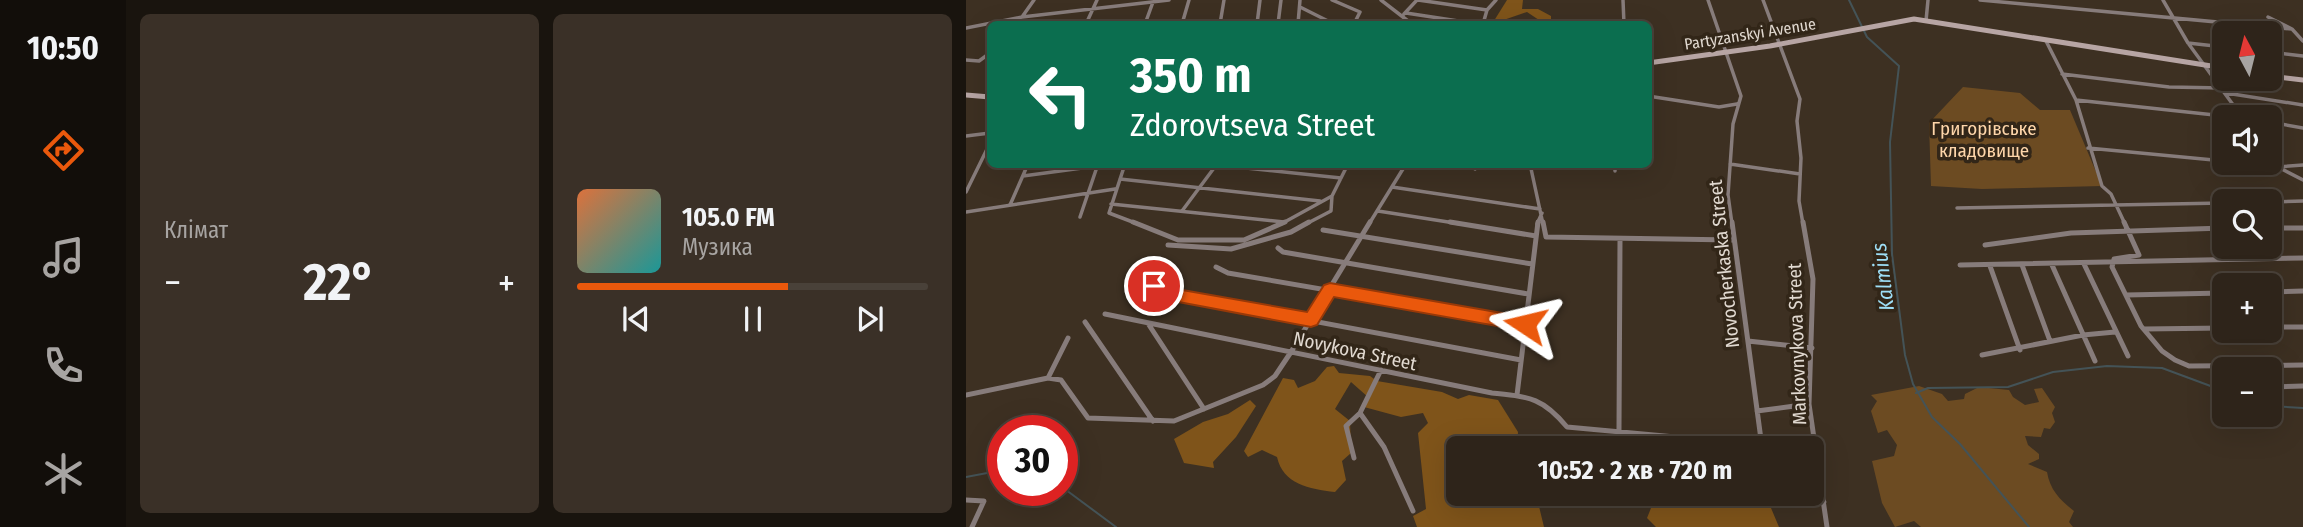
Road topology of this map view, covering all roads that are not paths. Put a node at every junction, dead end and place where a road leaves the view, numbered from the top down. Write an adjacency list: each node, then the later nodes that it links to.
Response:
1 (1034, 0): 25 (street)
2 (1097, 0): 21 (street)
3 (1169, 0): 19 (street)
4 (1189, 0): 33 (street)
5 (1224, 0): 34 (street)
6 (1260, 0): 35 (street)
7 (1281, 0): 36 (street)
8 (1300, 0): 20 (street)
9 (1332, 0): 39 (street)
10 (1381, 0): 24 (street)
11 (1417, 0): 22 (street); 23 (street)
12 (1496, 0): 22 (street)
13 (1623, 0): 43 (street)
14 (1708, 0): 53 (street, Novocherkaska Street)
15 (1763, 0): 51 (street, Markovnykova Street)
16 (1928, 0): 44 (street)
17 (1980, 0): 28 (street)
18 (2163, 0): 28 (street)
19 (1153, 2): 21 (street); 32 (street)
20 (1300, 7): 37 (street); 38 (street)
21 (1093, 9): 25 (street); 31 (street)
22 (1487, 10): 42 (street)
23 (1406, 13): 24 (street); 41 (street)
24 (1400, 16): 40 (street)
25 (1022, 17): 27 (street)
26 (2268, 17): 47 (street)
27 (1010, 19): 29 (street); 30 (street)
28 (2173, 19): 47 (street); 50 (street)
29 (1000, 21)
30 (1019, 21)
31 (1087, 21)
32 (1146, 21)
33 (1183, 21)
34 (1220, 21)
35 (1257, 21)
36 (1278, 21)
37 (1298, 21)
38 (1329, 21)
39 (1356, 21)
40 (1408, 21)
41 (1461, 21)
42 (1482, 21)
43 (1624, 21)
44 (1926, 21): 48 (street, Partyzanskyi Avenue); 51 (street, Partyzanskyi Avenue)
45 (987, 24): 46 (street)
46 (966, 28)
47 (2292, 29): 49 (street)
48 (2046, 41): 59 (street, Partyzanskyi Avenue); 61 (street)
49 (2303, 41)
50 (2188, 43): 52 (street); 59 (street)
51 (1779, 44): 53 (street, Partyzanskyi Avenue); 94 (street, Markovnykova Street)
52 (2212, 46)
53 (1726, 52): 58 (street, Partyzanskyi Avenue); 71 (street, Novocherkaska Street)
54 (2282, 53): 56 (street)
55 (987, 54): 57 (street)
56 (2303, 56)
57 (966, 60)
58 (1652, 62)
59 (2204, 65): 60 (street, Partyzanskyi Avenue); 62 (street)
60 (2212, 66)
61 (2062, 74): 65 (street); 70 (street)
62 (2212, 75)
63 (2282, 77): 64 (street)
64 (2303, 80)
65 (2212, 89)
66 (2229, 91): 72 (street)
67 (966, 95): 68 (street)
68 (987, 97)
69 (1652, 97): 71 (street)
70 (2076, 100): 73 (street); 79 (street)
71 (1739, 104): 81 (street, Novocherkaska Street)
72 (2303, 105)
73 (2212, 115)
74 (2282, 124): 75 (street)
75 (2303, 128)
76 (987, 133): 77 (street)
77 (966, 136)
78 (987, 148): 102 (street)
79 (2088, 148): 80 (street); 112 (street)
80 (2212, 160)
81 (1730, 164): 94 (street); 129 (street, Novocherkaska Street)
82 (2303, 165): 83 (street)
83 (2282, 167)
84 (1026, 168): 95 (street)
85 (1077, 168): 95 (street)
86 (1096, 168): 103 (street)
87 (1124, 168): 97 (street)
88 (1215, 168): 99 (street)
89 (1245, 168): 96 (street)
90 (1346, 168): 96 (street)
91 (1404, 168): 100 (street)
92 (1530, 168): 117 (street)
93 (2282, 170): 98 (street)
94 (1800, 174): 164 (street, Markovnykova Street)
95 (1023, 176): 111 (street)
96 (1340, 178): 104 (street)
97 (1120, 179): 99 (street); 101 (street)
98 (2303, 180)
99 (1200, 187): 105 (street); 115 (street)
100 (1392, 187): 116 (street); 117 (street)
101 (1115, 190): 103 (street); 110 (street)
102 (966, 192)
103 (1087, 194): 111 (street); 119 (street)
104 (1332, 195): 105 (street); 131 (street)
105 (1320, 201): 120 (street)
106 (2296, 201): 107 (street); 108 (street); 114 (street)
107 (2303, 201)
108 (2282, 202)
109 (2212, 203): 112 (street)
110 (1111, 204): 115 (street); 120 (street)
111 (1010, 205): 118 (street)
112 (2117, 205): 113 (street); 124 (street)
113 (1957, 208)
114 (2303, 210)
115 (1182, 211): 120 (street)
116 (1378, 211): 126 (street); 127 (street)
117 (1541, 211): 127 (street); 128 (street)
118 (966, 212)
119 (1080, 217)
120 (1286, 222)
121 (2212, 228): 124 (street)
122 (2282, 228): 123 (street)
123 (2303, 228)
124 (2128, 229): 130 (street); 135 (street)
125 (1323, 230): 126 (street)
126 (1363, 236): 134 (street); 136 (street)
127 (1536, 236): 136 (street)
128 (1620, 240): 129 (street); 183 (street)
129 (1733, 240): 162 (street, Novocherkaska Street)
130 (1985, 245)
131 (1168, 246)
132 (1278, 248): 134 (street)
133 (2303, 258): 135 (street)
134 (1347, 262): 144 (street); 148 (street)
135 (2112, 262): 137 (street); 149 (street)
136 (1532, 264): 148 (street)
137 (2084, 264): 140 (street); 159 (street)
138 (1960, 265): 141 (street)
139 (2022, 265): 140 (street); 141 (street); 163 (street)
140 (2052, 265): 160 (street)
141 (1990, 266): 165 (street)
142 (1216, 267): 144 (street)
143 (1154, 286): 151 (street)
144 (1330, 290): 151 (street); 154 (street)
145 (2303, 291): 146 (street)
146 (2282, 292)
147 (2212, 293): 149 (street)
148 (1528, 294): 154 (street)
149 (2126, 295): 158 (street)
150 (1105, 314): 153 (street, Novykova Street)
151 (1311, 320): 166 (street); 169 (street)
152 (1086, 322): 182 (street)
153 (1149, 324): 166 (street, Novykova Street); 179 (street)
154 (1525, 324): 169 (street)
155 (2282, 327): 157 (street)
156 (2212, 328): 158 (street)
157 (2302, 328)
158 (2143, 329): 171 (street)
159 (2115, 332): 160 (street); 168 (street)
160 (2083, 335): 163 (street); 170 (street)
161 (1068, 338): 173 (street)
162 (1748, 341): 164 (street); 180 (street, Novocherkaska Street)
163 (2050, 341): 165 (street)
164 (1812, 348): 178 (street, Markovnykova Street)
165 (2020, 350): 167 (street)
166 (1291, 352): 172 (street, Novykova Street); 179 (street)
167 (1982, 355)
168 (2128, 356)
169 (1521, 360): 177 (street)
170 (2095, 361)
171 (2303, 365)
172 (1381, 370): 177 (street, Novykova Street); 181 (street)
173 (1048, 378): 176 (street); 182 (street)
174 (2303, 386): 175 (street)
175 (2282, 387)
176 (966, 395)
177 (1517, 395): 183 (street, Novykova Street)
178 (1810, 404): 180 (street); 186 (street, Markovnykova Street)
179 (1204, 409): 182 (street)
180 (1757, 411): 185 (street, Novocherkaska Street)
181 (1360, 413): 187 (street); 190 (street)
182 (1153, 421)
183 (1619, 430): 184 (street, Novykova Street)
184 (1669, 436)
185 (1760, 436)
186 (1815, 436)
187 (1354, 458)
188 (966, 500): 191 (street)
189 (1824, 502): 192 (street, Markovnykova Street)
190 (1413, 511)
191 (972, 527)
192 (1827, 527)

